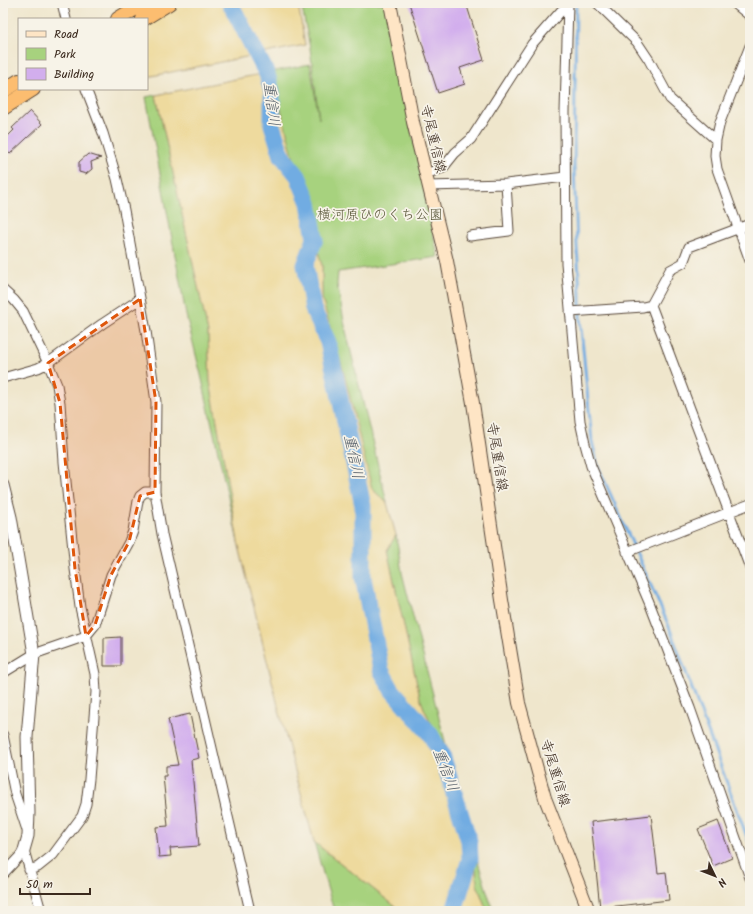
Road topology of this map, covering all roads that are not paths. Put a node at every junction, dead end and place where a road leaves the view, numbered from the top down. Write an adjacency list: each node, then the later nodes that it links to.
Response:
1 (62, 3): 9 (street)
2 (144, 3): 10 (highway)
3 (169, 3): 11 (highway)
4 (390, 3): 20 (main road, 寺尾重信線)
5 (597, 3): 19 (street)
6 (734, 3): 8 (street)
7 (568, 5): 20 (street); 21 (street)
8 (750, 16)
9 (66, 18)
10 (120, 18)
11 (145, 18)
12 (750, 46): 13 (street)
13 (748, 57): 19 (street)
14 (18, 82): 17 (highway)
15 (31, 90): 18 (highway)
16 (86, 90): 29 (street)
17 (3, 91)
18 (3, 108)
19 (716, 140): 25 (street)
20 (426, 174): 23 (main road, 寺尾重信線)
21 (566, 177): 22 (street); 31 (street)
22 (506, 184): 23 (street); 26 (street)
23 (428, 186): 52 (main road, 寺尾重信線)
24 (750, 224): 25 (street)
25 (738, 228): 27 (street); 30 (street)
26 (470, 236)
27 (750, 261)
28 (3, 290): 32 (street)
29 (140, 299): 32 (street); 35 (street)
30 (651, 304): 31 (street); 37 (street)
31 (570, 312): 38 (street)
32 (48, 363): 33 (street); 40 (street)
33 (3, 378)
34 (3, 485): 41 (street)
35 (155, 492): 40 (street); 51 (street)
36 (750, 504): 37 (street)
37 (728, 512): 38 (street); 39 (street)
38 (627, 552): 46 (street)
39 (750, 568)
40 (86, 636): 41 (street); 47 (street)
41 (34, 654): 42 (street); 44 (street)
42 (3, 673)
43 (3, 735): 44 (street)
44 (28, 836): 45 (street)
45 (24, 850): 47 (street); 48 (street)
46 (747, 857): 49 (street)
47 (29, 870): 50 (street)
48 (3, 874)
49 (750, 878)
50 (41, 911)
51 (250, 911)
52 (589, 911)

